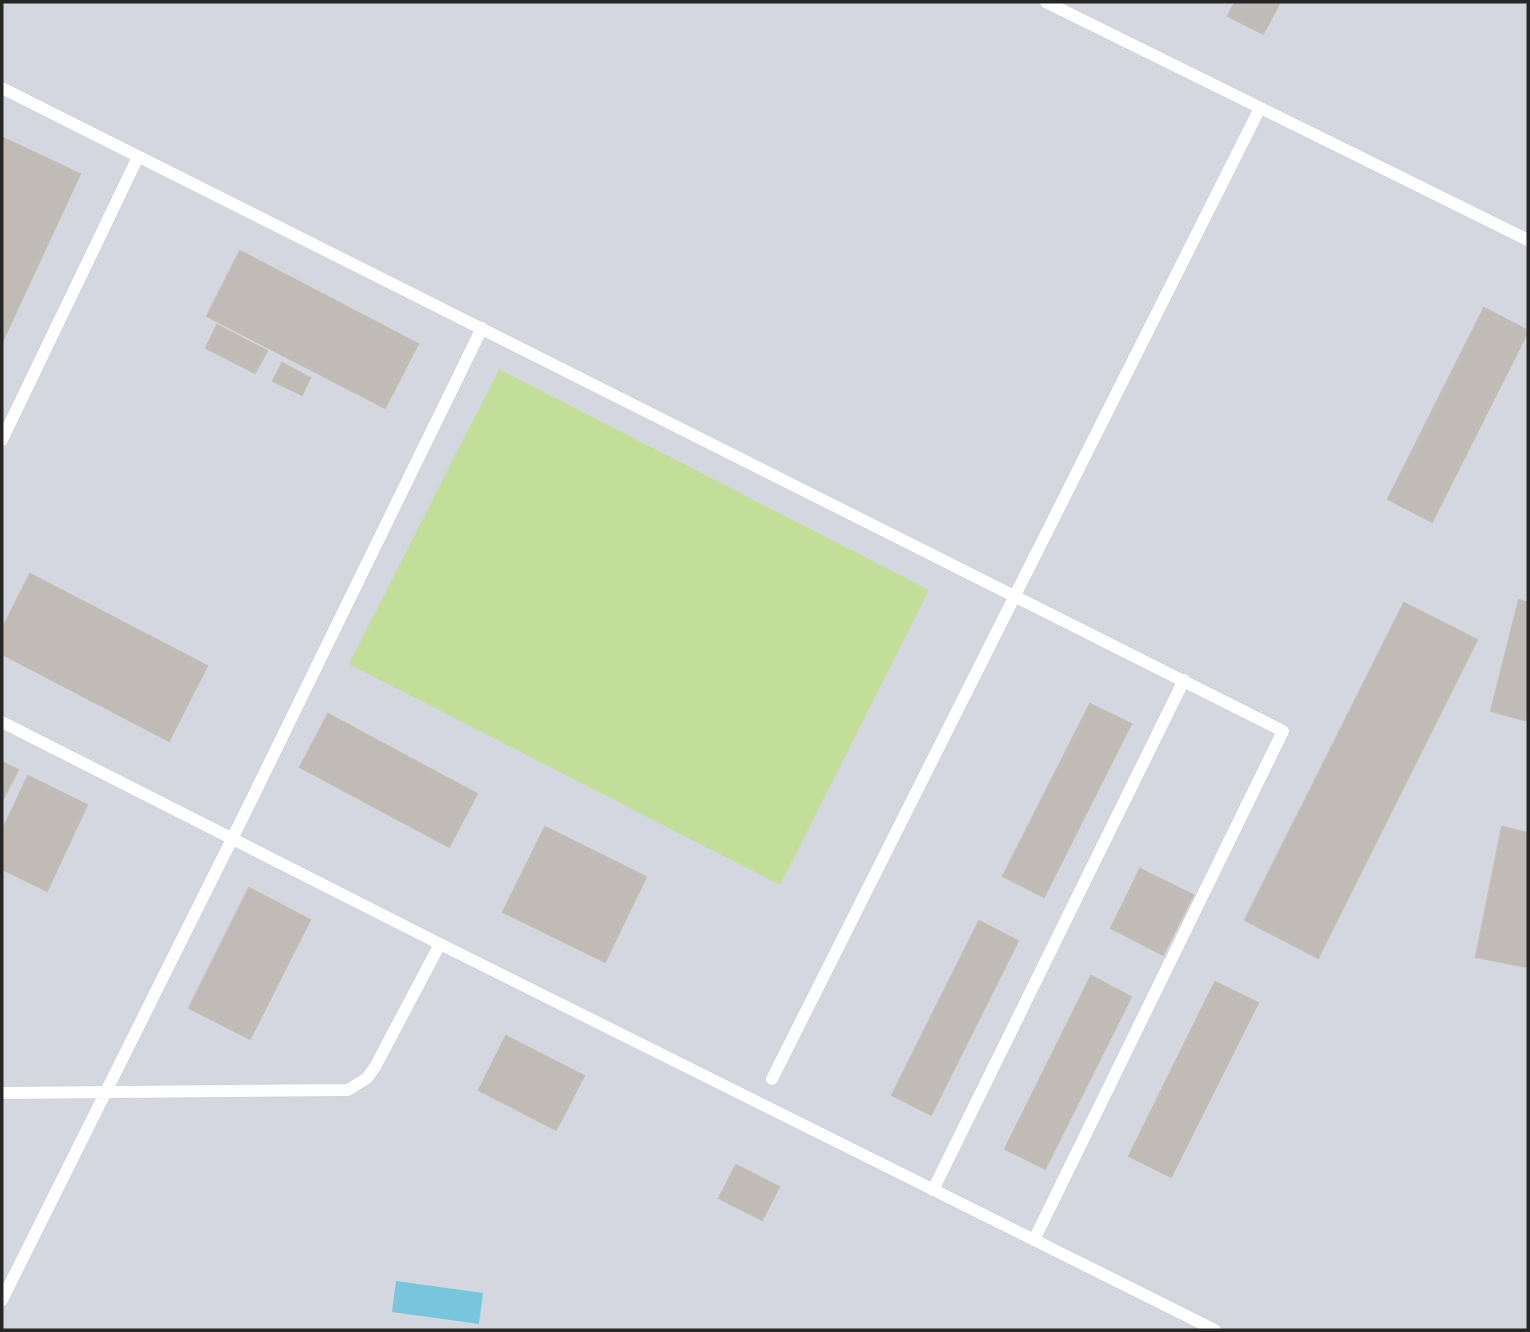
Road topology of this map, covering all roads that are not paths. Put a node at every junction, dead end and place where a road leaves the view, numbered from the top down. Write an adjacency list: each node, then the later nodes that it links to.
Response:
1 (1046, 2): 3 (lane)
2 (2, 88): 4 (lane)
3 (1260, 108): 5 (lane); 8 (lane)
4 (138, 157): 6 (lane); 7 (lane)
5 (1528, 240)
6 (482, 328): 8 (lane); 11 (lane)
7 (2, 440)
8 (1016, 597): 9 (lane); 13 (lane)
9 (1184, 680): 16 (lane); 17 (lane)
10 (2, 722): 11 (lane)
11 (231, 836): 12 (lane); 14 (lane)
12 (440, 944): 14 (lane); 16 (lane)
13 (772, 1079)
14 (105, 1092): 15 (lane); 18 (lane)
15 (2, 1093)
16 (933, 1189): 17 (lane)
17 (1034, 1240): 19 (lane)
18 (2, 1300)
19 (1216, 1330)

